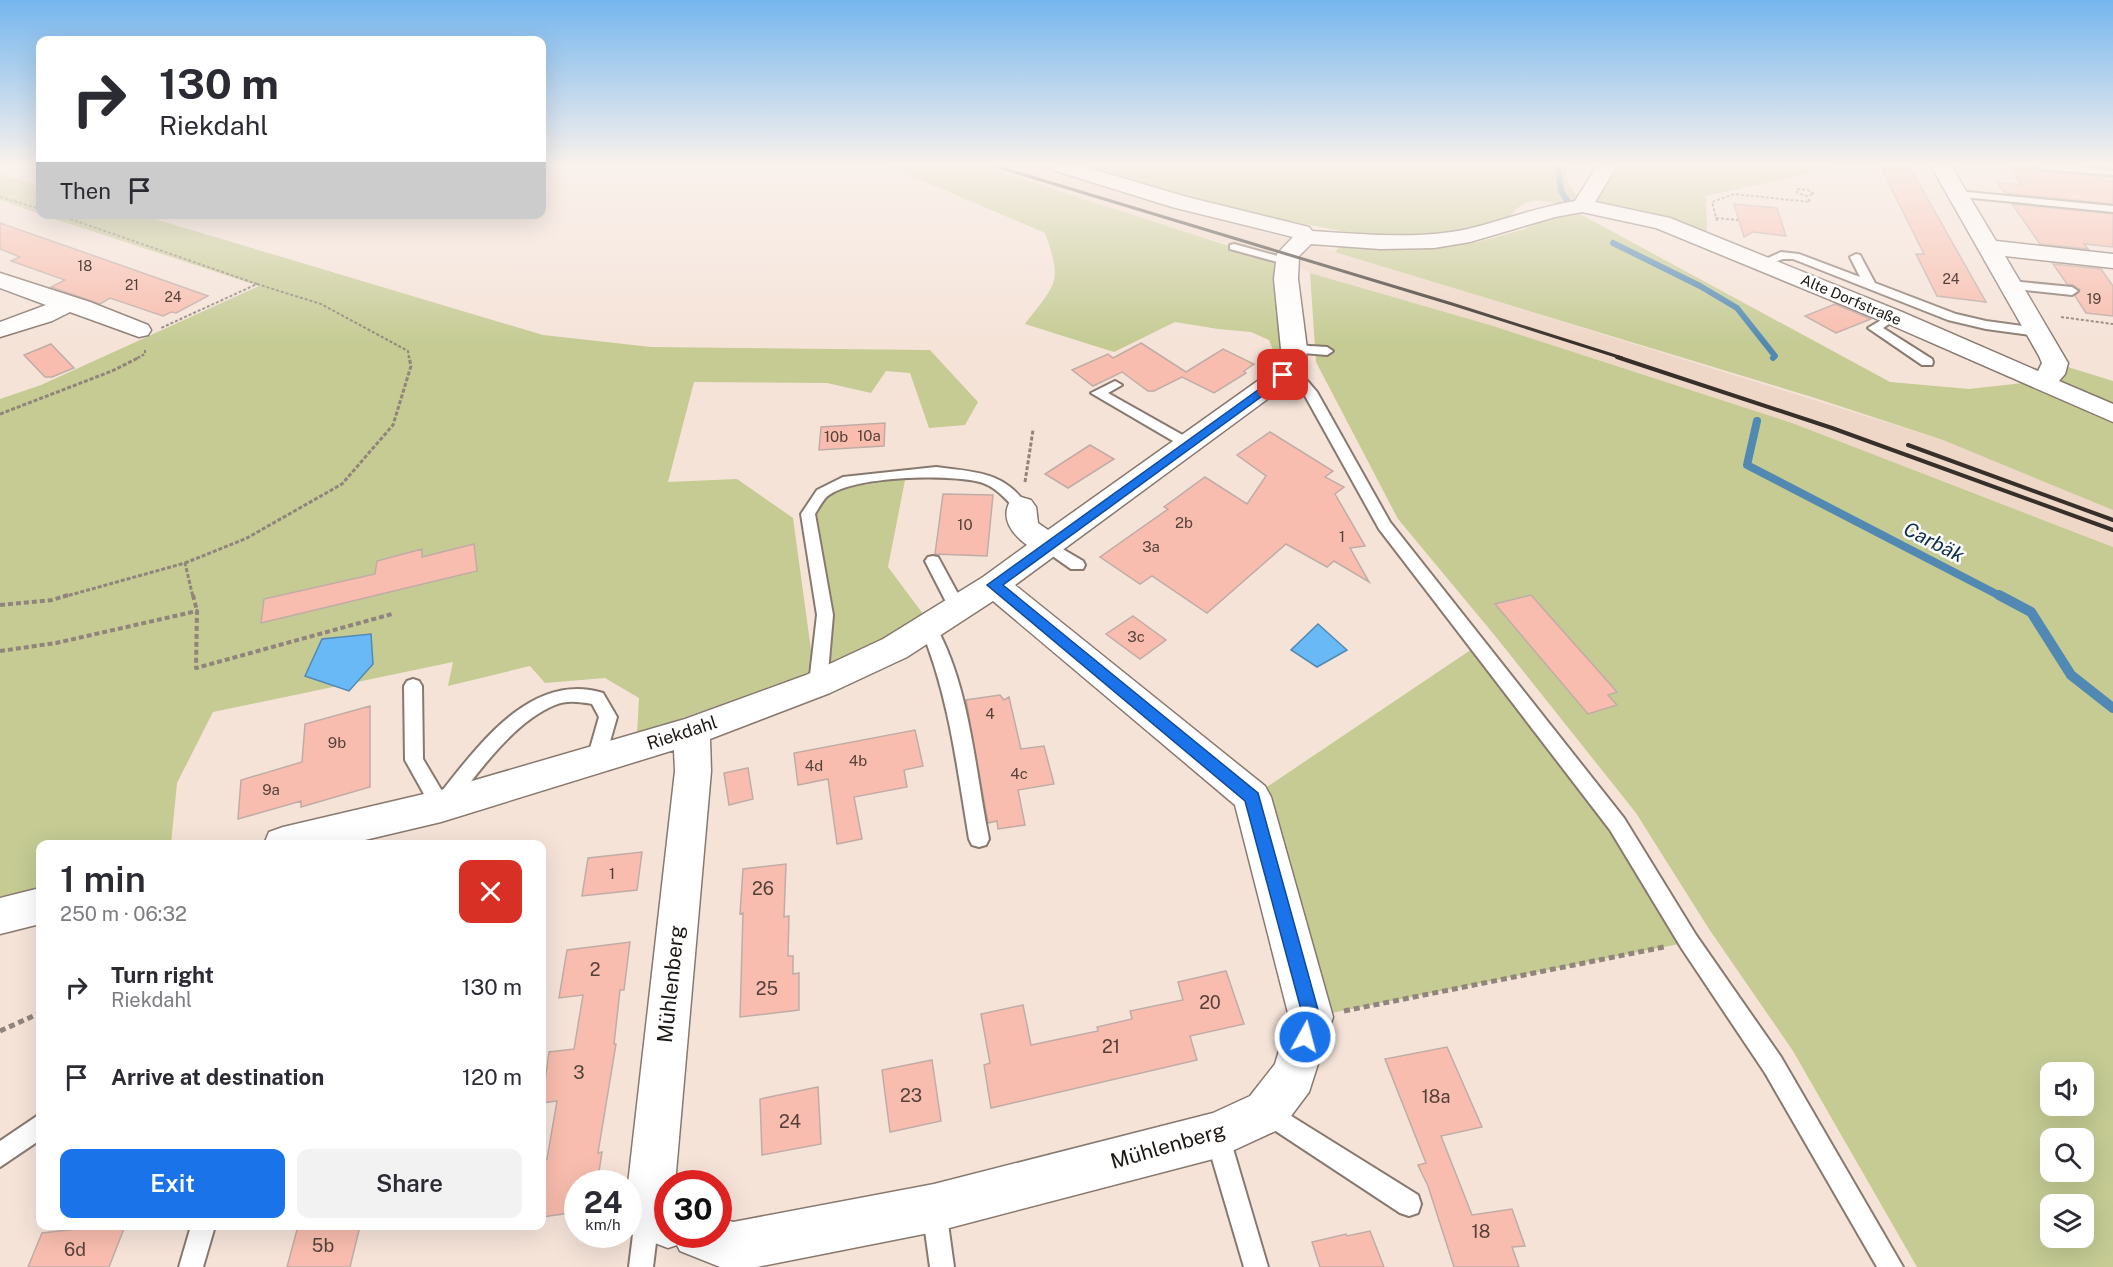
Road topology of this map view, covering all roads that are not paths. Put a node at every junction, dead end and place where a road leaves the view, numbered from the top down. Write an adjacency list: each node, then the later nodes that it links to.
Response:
1 (1273, 225): 5 (street)
2 (1504, 225): 5 (street)
3 (1667, 225): 13 (street, Alte Dorfstraße)
4 (1975, 225): 8 (street)
5 (1305, 237): 12 (street)
6 (1792, 239): 9 (lane)
7 (1234, 247): 12 (lane)
8 (1987, 247): 11 (street); 16 (street)
9 (1795, 256): 13 (lane); 15 (lane)
10 (1856, 257): 15 (lane)
11 (2113, 261)
12 (1288, 262): 24 (street)
13 (1761, 264): 19 (street, Alte Dorfstraße)
14 (0, 280): 18 (street)
15 (1870, 285): 21 (lane)
16 (2010, 285): 17 (lane); 21 (street)
17 (2072, 291)
18 (67, 304): 20 (street); 22 (street)
19 (1893, 318): 25 (lane); 26 (street, Alte Dorfstraße)
20 (0, 330)
21 (2038, 332): 26 (street)
22 (148, 334)
23 (1327, 351): 24 (lane)
24 (1291, 358): 29 (street, Riekdahl); 59 (lane)
25 (1927, 362)
26 (2040, 381): 28 (street, Alte Dorfstraße)
27 (1114, 385): 29 (lane)
28 (2113, 414)
29 (1190, 445): 31 (street, Riekdahl)
30 (1021, 507): 31 (street); 36 (lane)
31 (1049, 546): 33 (lane); 34 (street, Riekdahl)
32 (933, 561): 34 (lane)
33 (1077, 565)
34 (978, 596): 35 (street, Riekdahl); 45 (street, Mühlenberg)
35 (929, 629): 36 (street, Riekdahl); 41 (lane)
36 (818, 684): 38 (street, Riekdahl)
37 (413, 686): 40 (lane)
38 (692, 731): 39 (street, Riekdahl); 49 (street, Mühlenberg)
39 (596, 759): 40 (street, Riekdahl); 40 (lane)
40 (441, 806): 42 (street, Riekdahl)
41 (979, 839)
42 (300, 840)
43 (36, 907): 44 (street)
44 (0, 916)
45 (1266, 1112): 47 (street, Mühlenberg); 50 (lane)
46 (36, 1129): 48 (lane)
47 (1217, 1135): 51 (street, Mühlenberg); 58 (lane)
48 (0, 1155)
49 (662, 1170)
50 (1409, 1204)
51 (934, 1208): 54 (street, Mühlenberg); 57 (lane)
52 (202, 1230): 55 (lane)
53 (654, 1231): 56 (lane)
54 (732, 1247)
55 (191, 1267)
56 (641, 1267)
57 (942, 1267)
58 (1256, 1267)
59 (1891, 1267)

